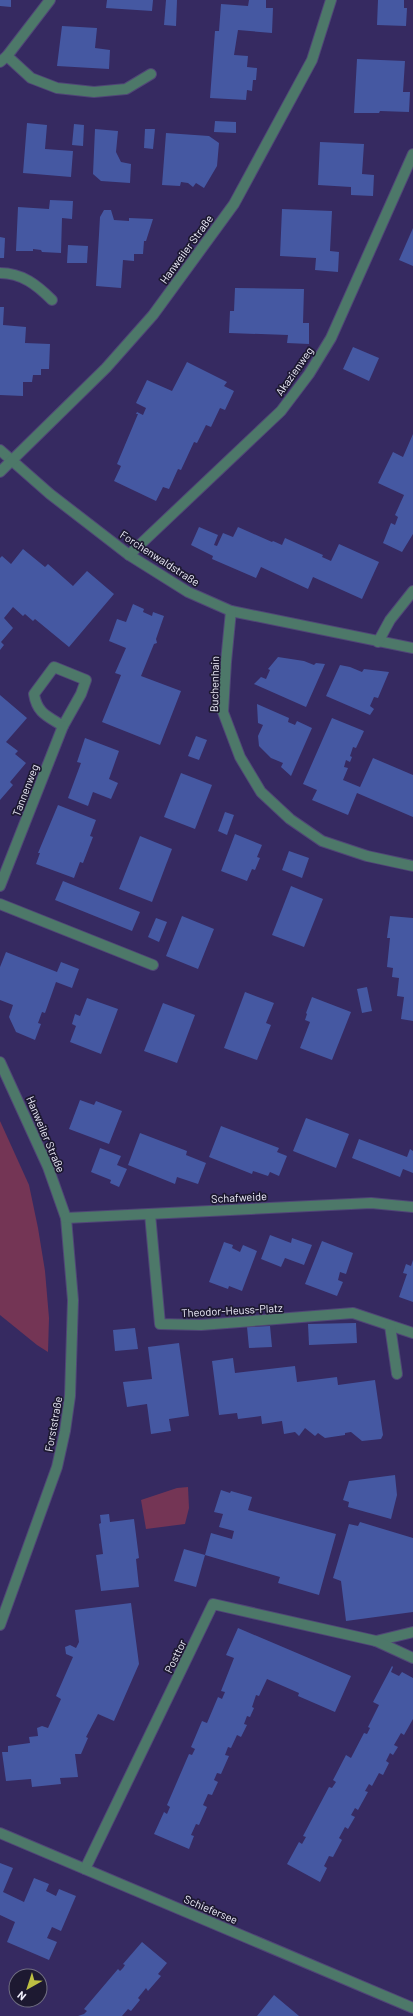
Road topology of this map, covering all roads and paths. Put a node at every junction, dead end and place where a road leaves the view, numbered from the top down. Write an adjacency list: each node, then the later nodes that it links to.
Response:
1 (50, 0): 3 (street)
2 (331, 0): 9 (street, Hanweiler Straße)
3 (3, 59): 4 (street)
4 (151, 74)
5 (413, 154): 11 (street, Akazienweg)
6 (0, 273): 7 (street)
7 (52, 300)
8 (0, 450): 9 (street, Forchenwaldstraße)
9 (11, 461): 10 (street, Hanweiler Straße); 11 (street, Forchenwaldstraße)
10 (0, 472)
11 (129, 555): 13 (street, Forchenwaldstraße)
12 (413, 591): 14 (street)
13 (231, 611): 14 (street, Forchenwaldstraße); 17 (street, Buchenhain)
14 (378, 642): 15 (street, Forchenwaldstraße)
15 (413, 648)
16 (63, 726): 16 (street, Tannenweg); 18 (street, Tannenweg)
17 (413, 866)
18 (0, 886)
19 (0, 904): 20 (street)
20 (153, 965)
21 (0, 1062): 24 (street, Hanweiler Straße)
22 (413, 1207): 23 (street, Schafweide)
23 (150, 1214): 24 (street, Schafweide); 25 (street, Theodor-Heuss-Platz)
24 (66, 1218): 28 (street, Forststraße)
25 (390, 1326): 26 (street, Theodor-Heuss-Platz); 27 (street)
26 (413, 1333)
27 (397, 1374)
28 (0, 1625)
29 (413, 1632): 30 (street, Posttor)
30 (376, 1641): 31 (street, Posttor); 33 (street, Posttor)
31 (413, 1658)
32 (0, 1833): 33 (street, Schiefersee)
33 (85, 1869): 34 (street, Schiefersee)
34 (413, 2008)

